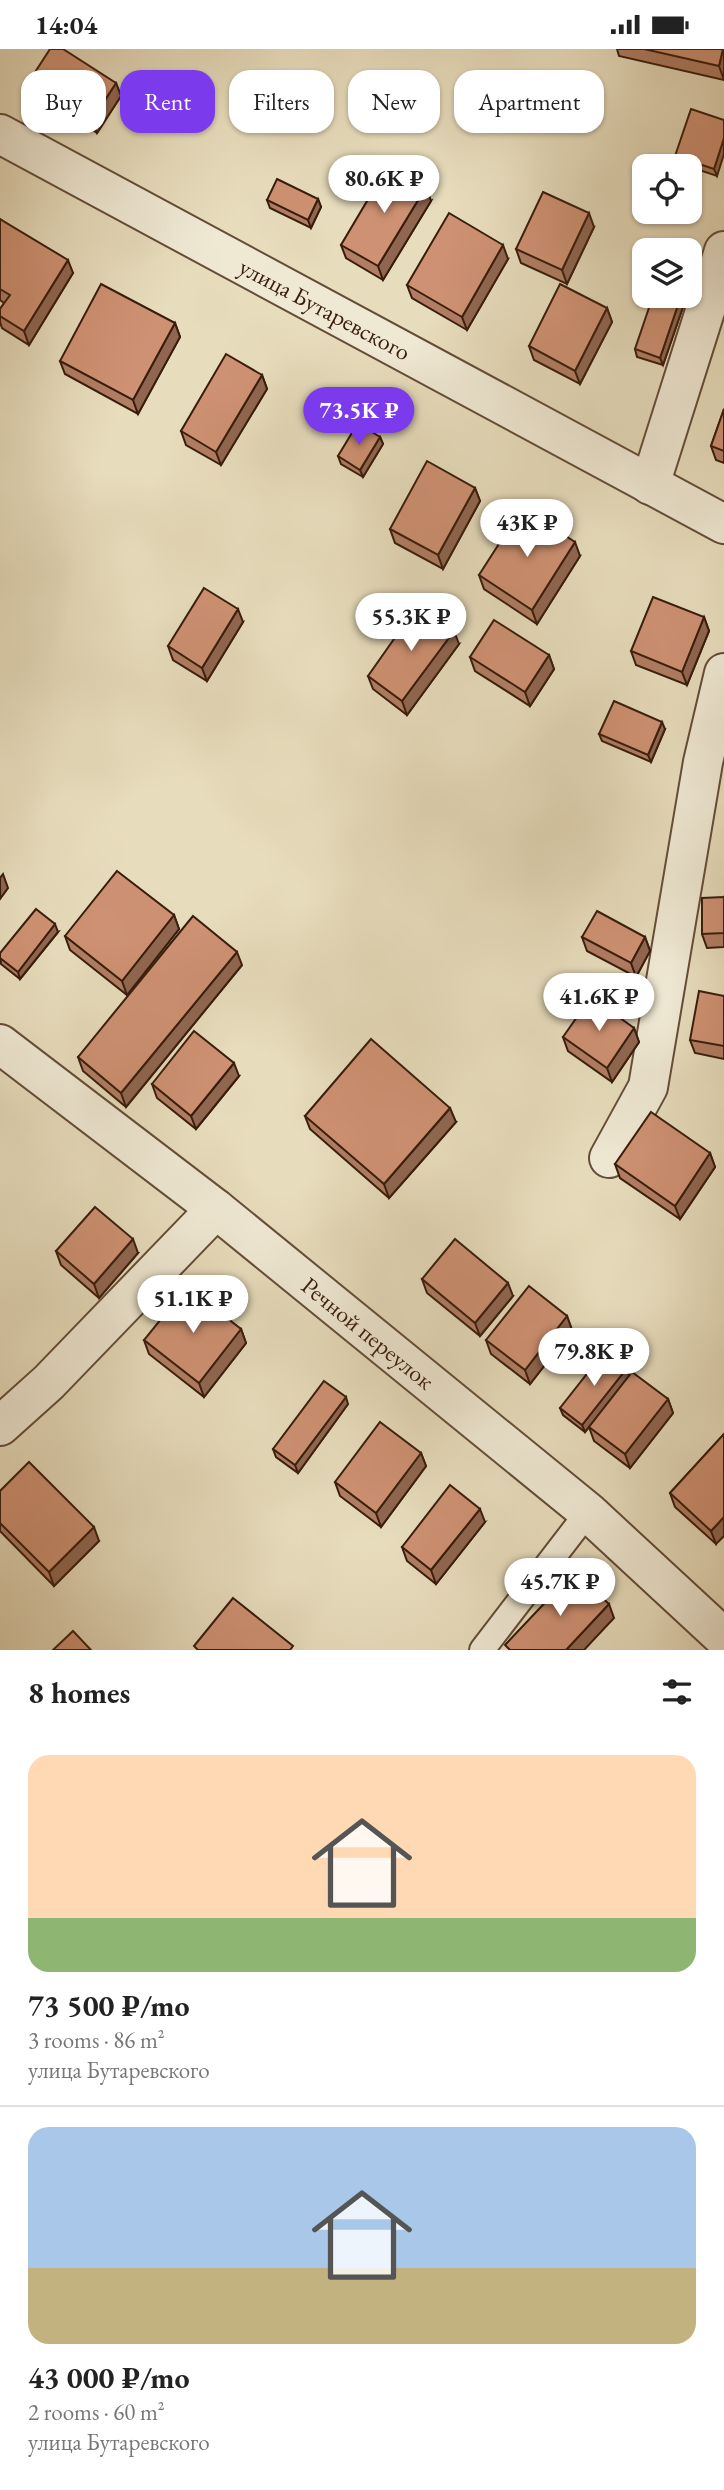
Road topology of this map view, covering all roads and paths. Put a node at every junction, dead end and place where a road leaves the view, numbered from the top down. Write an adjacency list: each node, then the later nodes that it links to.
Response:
1 (0, 134): 3 (street, улица Бутаревского)
2 (724, 251): 3 (street)
3 (650, 485): 4 (street, улица Бутаревского)
4 (724, 524)
5 (724, 673): 7 (street)
6 (0, 1044): 8 (street, Речной переулок)
7 (609, 1158)
8 (216, 1209): 9 (street); 10 (street, Речной переулок)
9 (0, 1426)
10 (589, 1512): 11 (street, Речной переулок); 12 (lane)
11 (724, 1638)
12 (482, 1650)

